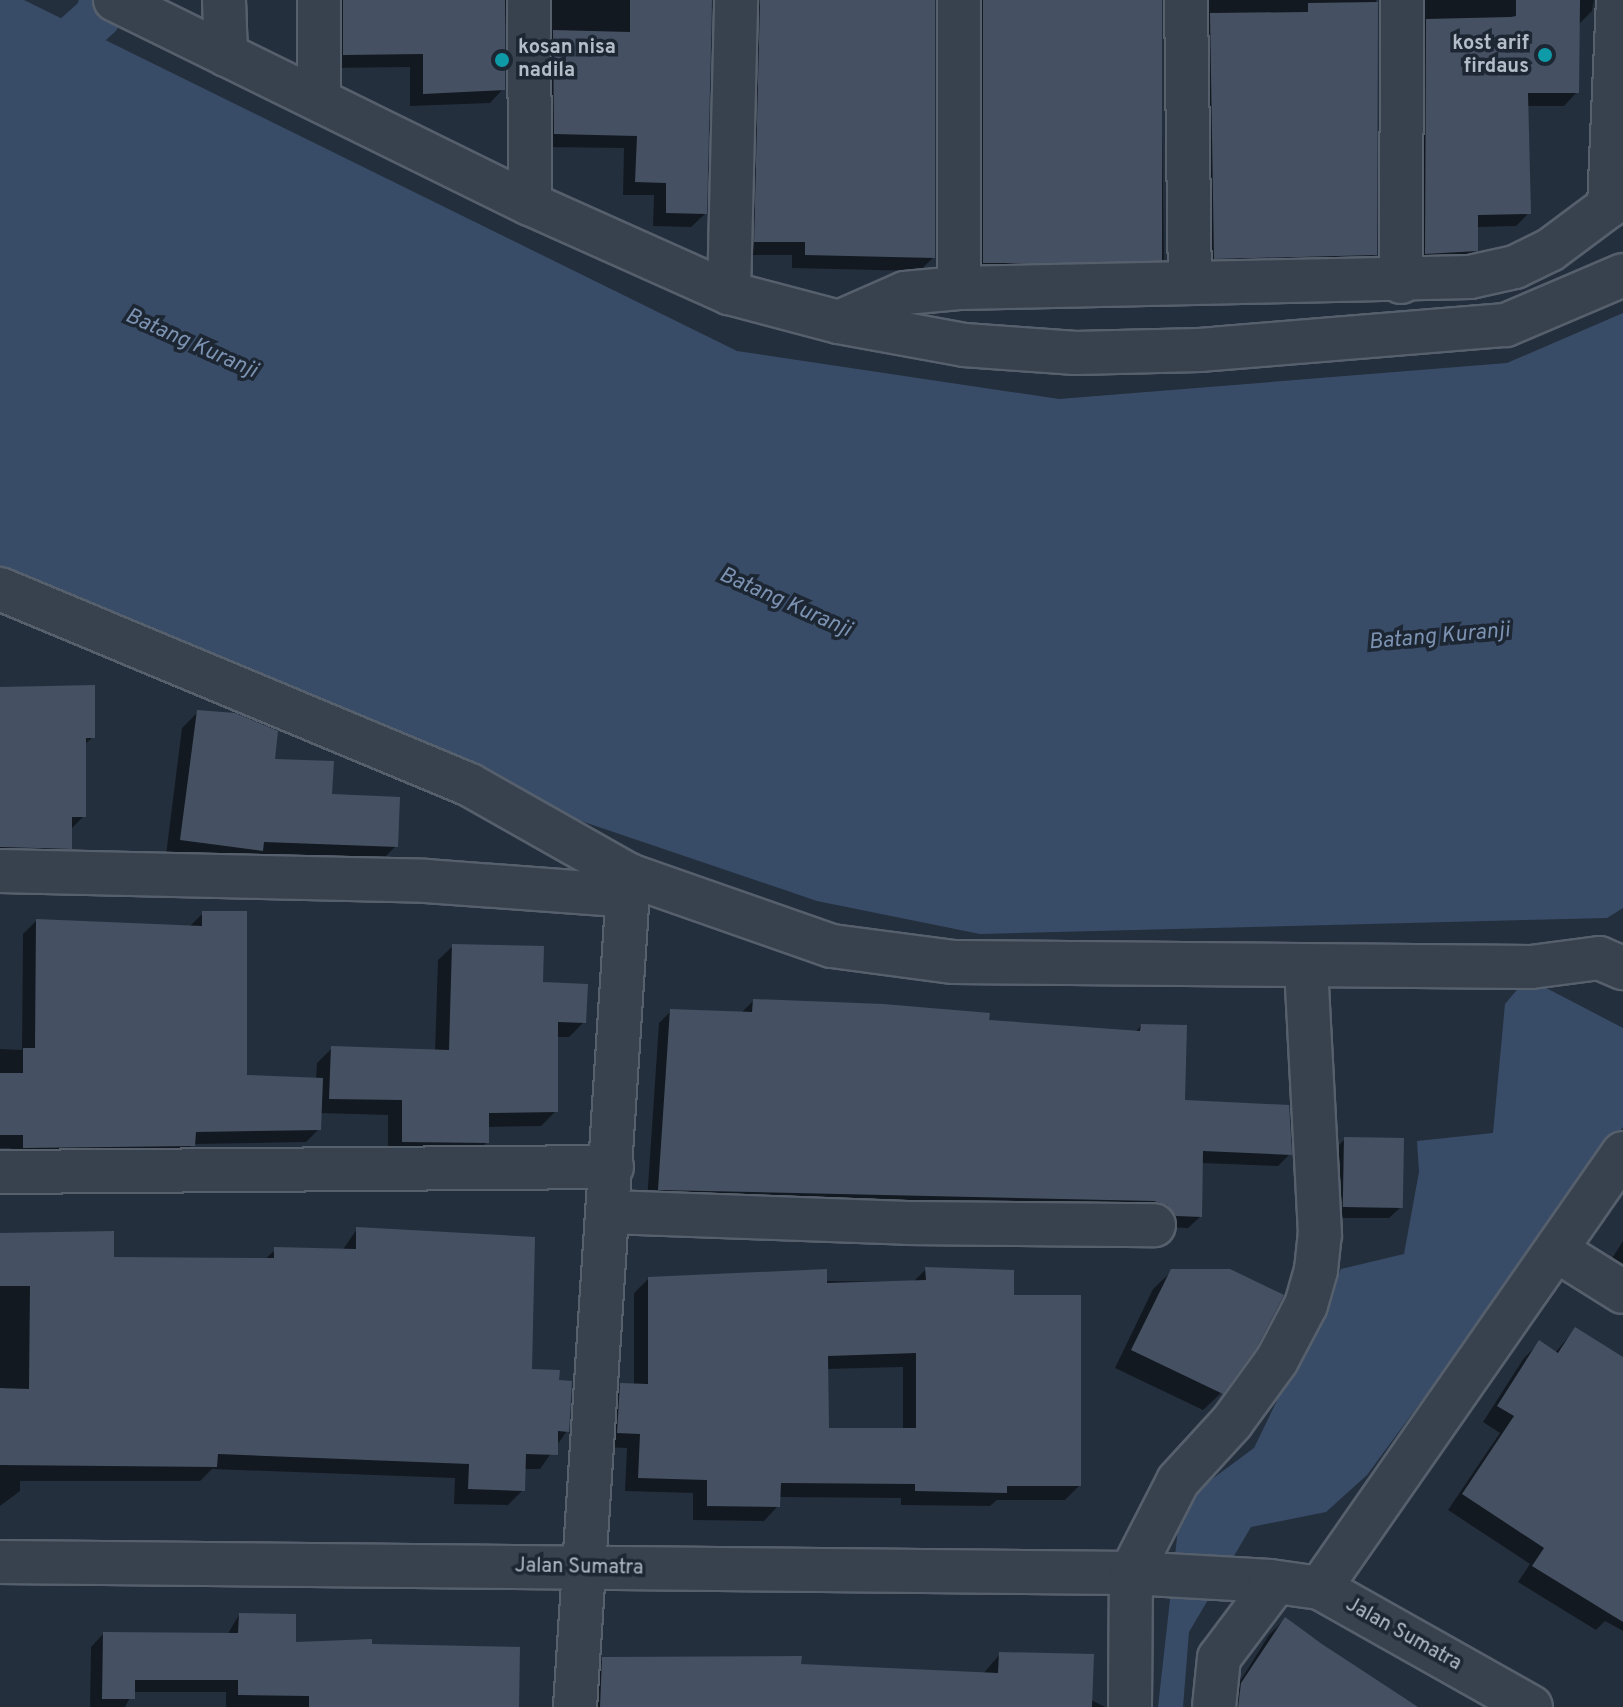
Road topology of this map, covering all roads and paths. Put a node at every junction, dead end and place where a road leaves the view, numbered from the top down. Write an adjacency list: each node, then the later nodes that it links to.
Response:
1 (224, 0): 10 (street)
2 (319, 0): 11 (street)
3 (529, 0): 13 (street)
4 (736, 0): 18 (street)
5 (959, 0): 17 (street)
6 (1186, 0): 15 (street)
7 (1402, 0): 16 (street)
8 (1618, 0): 12 (street)
9 (124, 4): 10 (street)
10 (226, 55): 11 (street)
11 (319, 97): 13 (street)
12 (1616, 195): 16 (street)
13 (530, 204): 18 (street)
14 (1623, 275): 19 (street)
15 (1190, 282): 16 (street); 17 (street)
16 (1401, 282)
17 (959, 288): 19 (street)
18 (729, 293): 19 (street)
19 (839, 322)
20 (0, 589): 22 (street)
21 (0, 871): 22 (street)
22 (628, 886): 24 (street); 26 (street)
23 (1615, 957): 24 (street)
24 (1306, 968): 34 (street)
25 (1623, 1153): 30 (street)
26 (612, 1167): 27 (street); 28 (street)
27 (0, 1172)
28 (610, 1212): 29 (street); 33 (street)
29 (1154, 1225)
30 (1559, 1252): 31 (street); 36 (street)
31 (1623, 1292)
32 (0, 1562): 33 (street, Jalan Sumatra)
33 (587, 1569): 34 (street, Jalan Sumatra); 37 (street)
34 (1145, 1573): 35 (street, Jalan Sumatra); 38 (street)
35 (1273, 1582): 36 (street, Jalan Sumatra); 39 (street)
36 (1320, 1588): 40 (street, Jalan Sumatra)
37 (575, 1707)
38 (1130, 1707)
39 (1214, 1707)
40 (1531, 1707)

